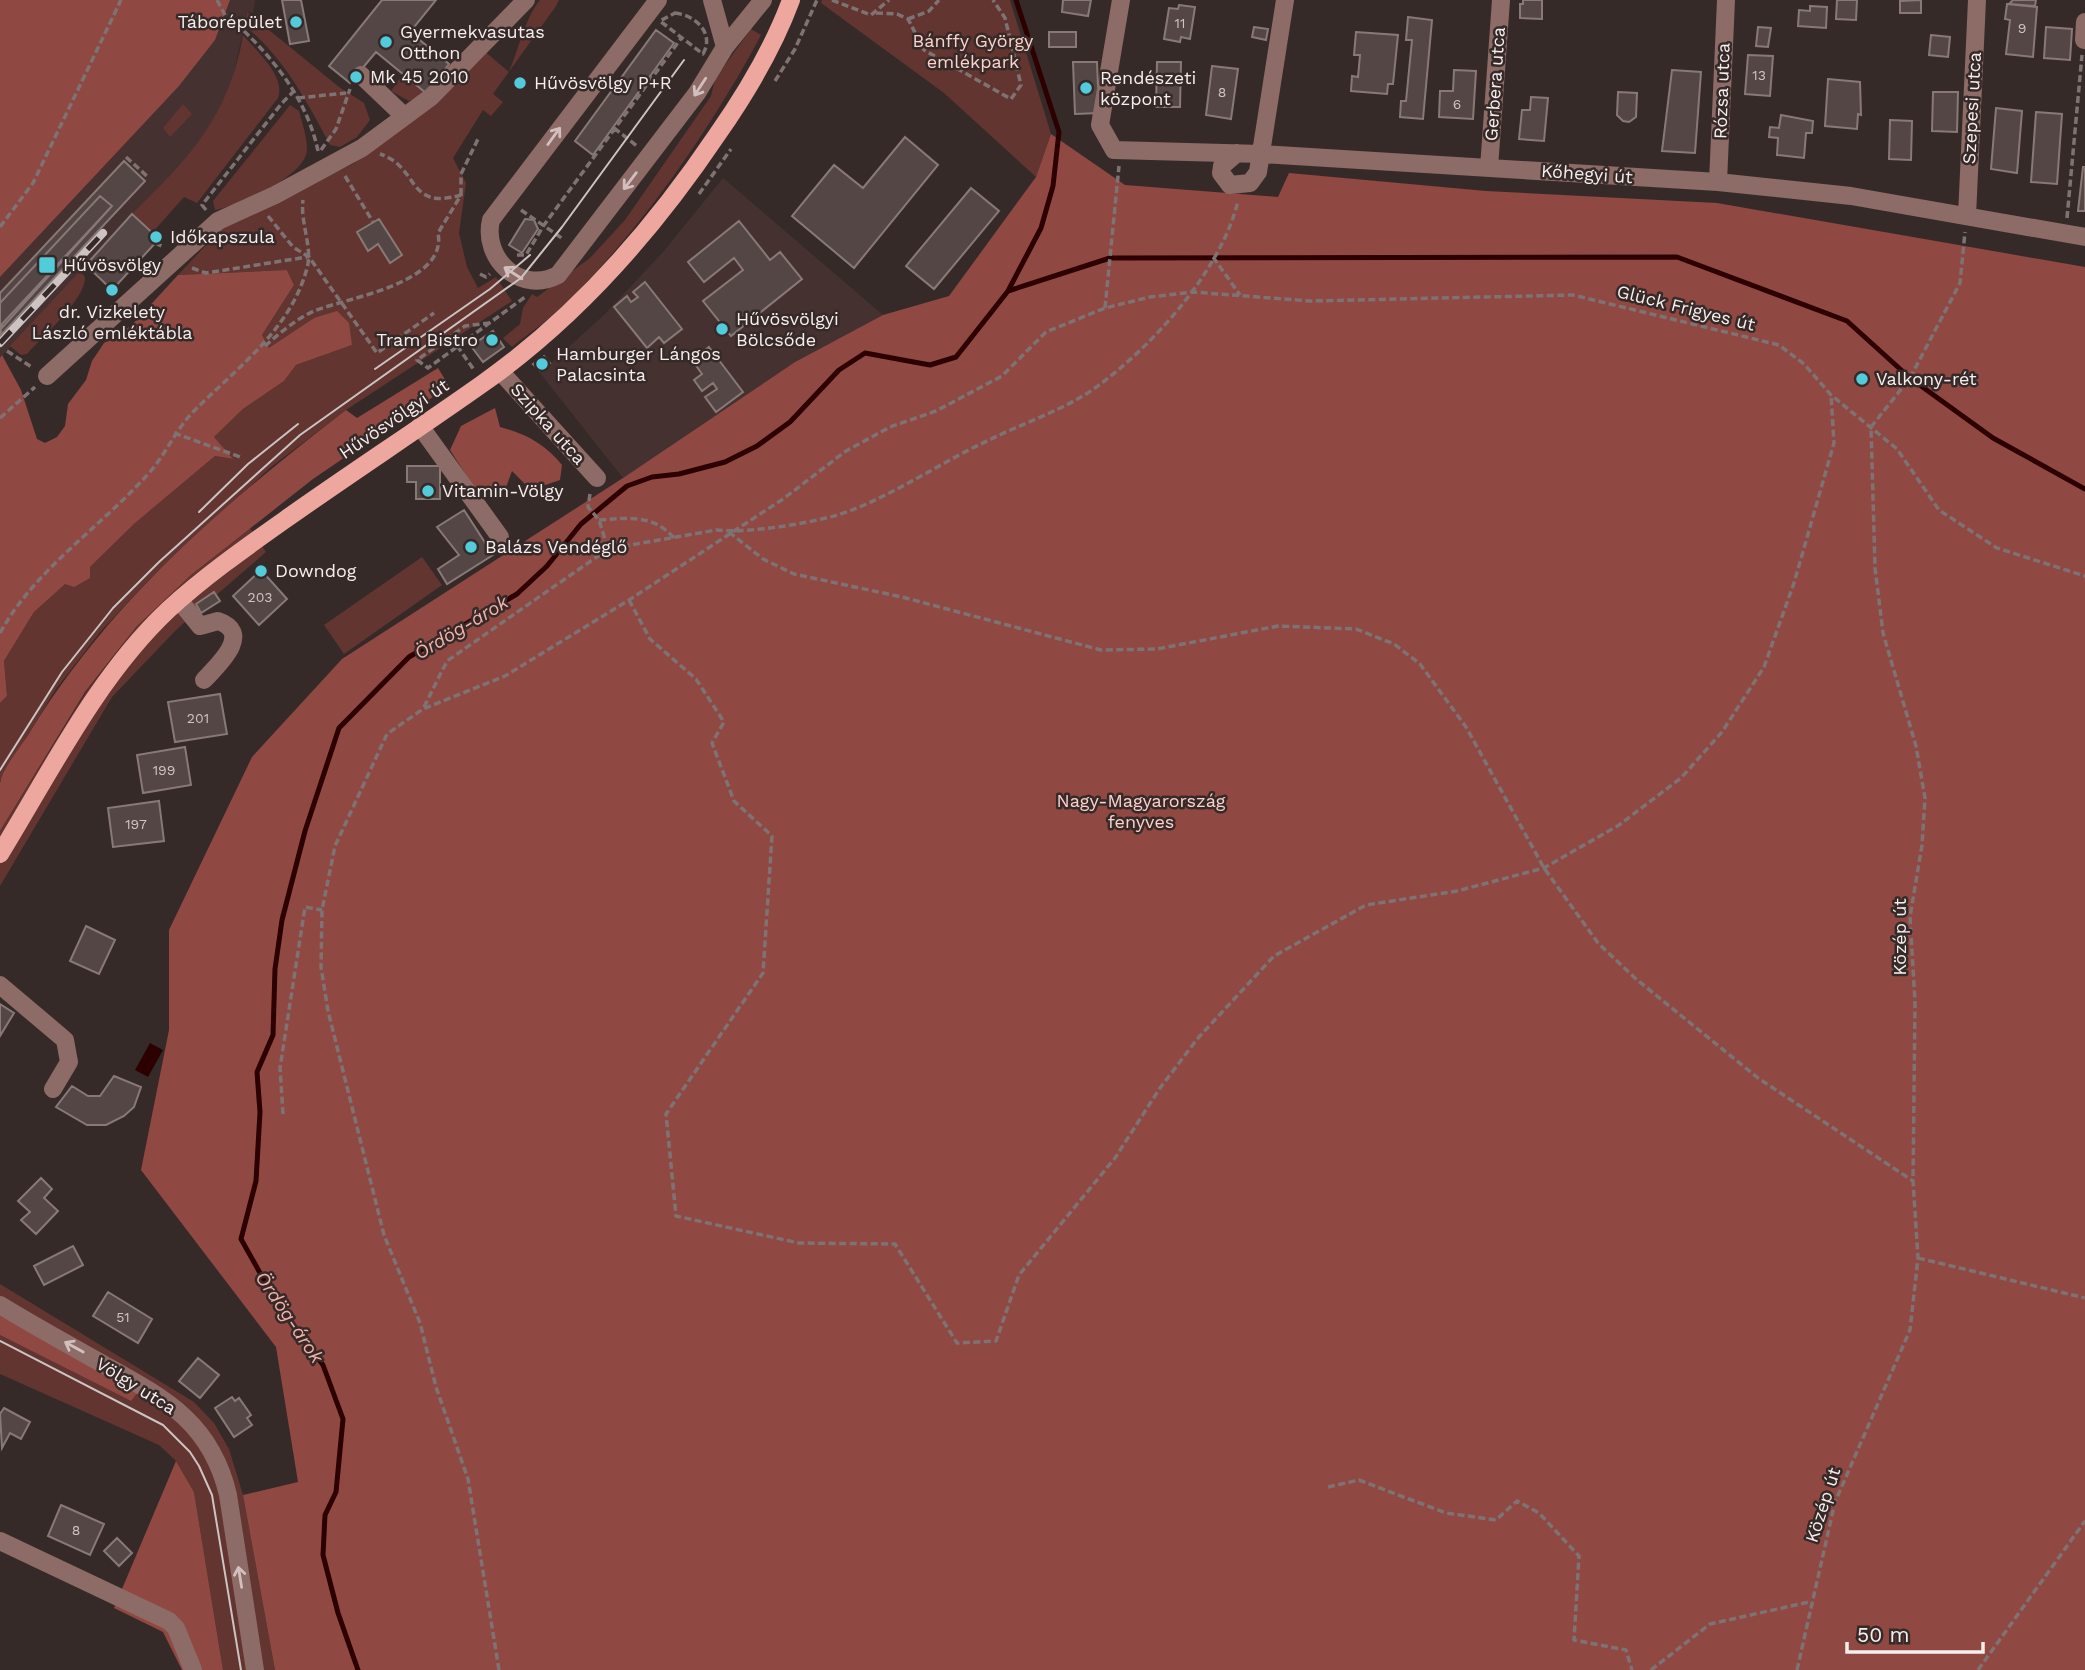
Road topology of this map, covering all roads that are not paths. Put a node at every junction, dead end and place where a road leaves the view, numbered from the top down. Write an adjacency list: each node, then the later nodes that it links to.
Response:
1 (704, 0): 11 (street)
2 (763, 0): 12 (street)
3 (1121, 0): 15 (street, Kőhegyi út)
4 (1285, 0): 16 (street)
5 (1501, 0): 17 (street, Gerbera utca)
6 (1726, 0): 18 (street, Rózsa utca)
7 (1977, 0): 19 (street, Szepesi utca)
8 (525, 1): 14 (street)
9 (658, 1): 12 (street, one-way to 9)
10 (785, 2): 21 (main road, Hűvösvölgyi út)
11 (714, 7): 12 (street)
12 (725, 47)
13 (361, 75): 14 (street)
14 (403, 115): 22 (street)
15 (1237, 153): 16 (street, Kőhegyi út); 16 (street)
16 (1261, 154): 17 (street, Kőhegyi út)
17 (1489, 168): 18 (street, Kőhegyi út)
18 (1718, 182): 19 (street, Kőhegyi út)
19 (1967, 216): 20 (street, Kőhegyi út)
20 (2085, 237)
21 (500, 371): 23 (main road, Hűvösvölgyi út); 24 (street, Szipka utca)
22 (47, 376)
23 (420, 426): 25 (street); 26 (main road, Hűvösvölgyi út)
24 (597, 478)
25 (499, 537)
26 (179, 600): 27 (street); 28 (main road, Hűvösvölgyi út)
27 (204, 680)
28 (0, 854)
29 (0, 985): 30 (street)
30 (53, 1089)
31 (0, 1305): 34 (street, Völgy utca, one-way to 31)
32 (0, 1541): 33 (street)
33 (192, 1670)
34 (255, 1670)

